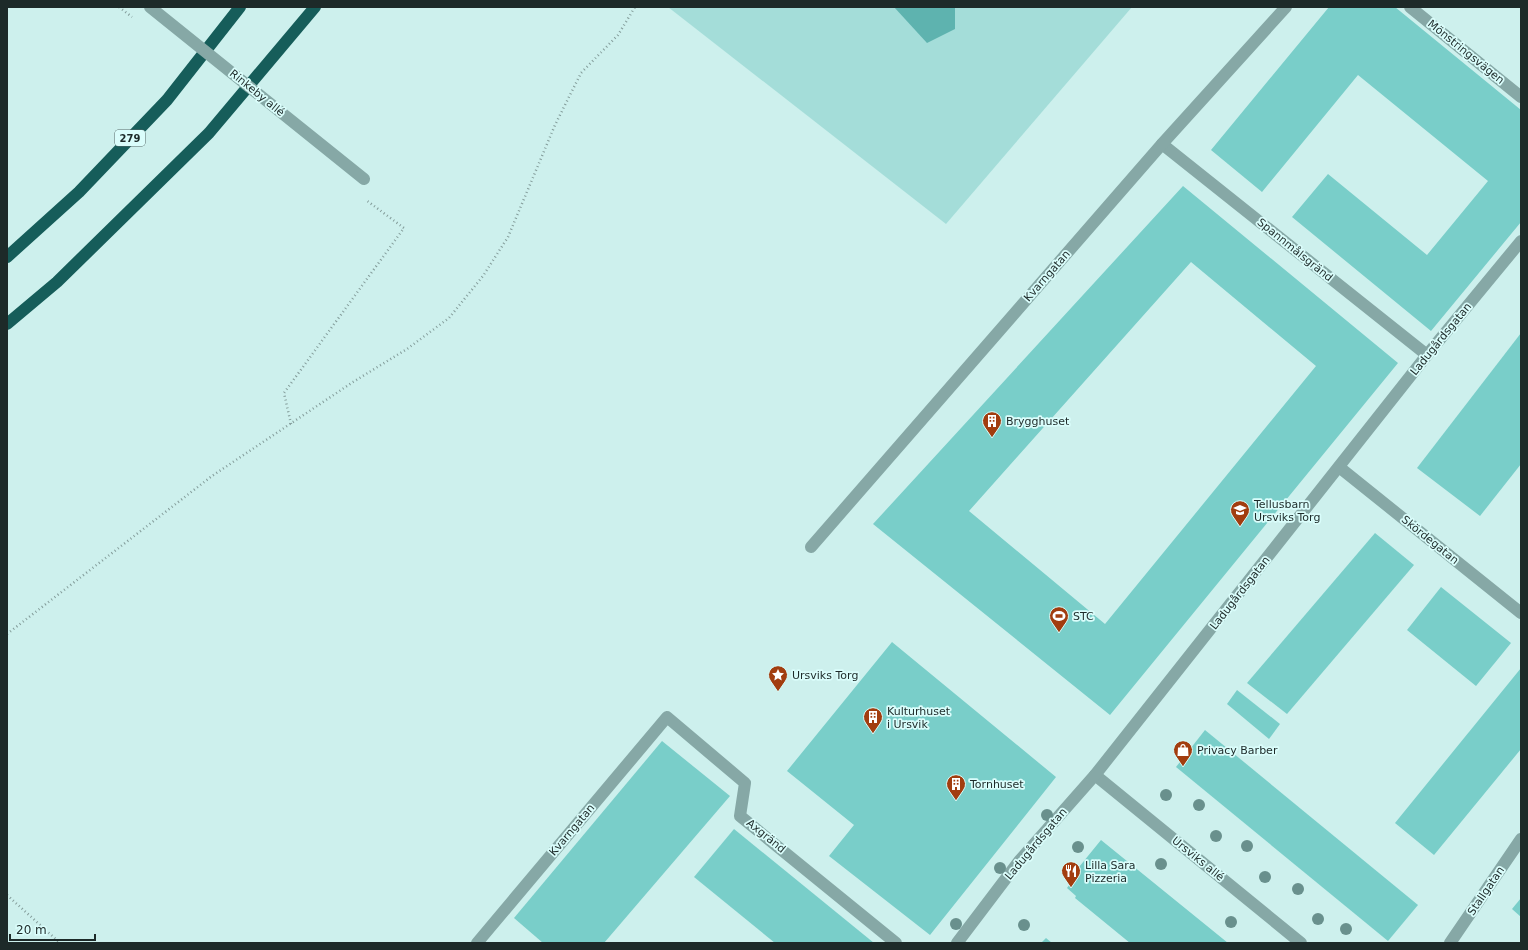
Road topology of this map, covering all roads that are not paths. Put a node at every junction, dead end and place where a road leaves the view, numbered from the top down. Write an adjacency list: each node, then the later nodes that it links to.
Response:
1 (150, 7): 8 (street, Rinkeby allé, bridge)
2 (240, 7): 10 (highway, 279)
3 (315, 7): 11 (highway)
4 (1286, 7): 7 (street, Kvarngatan)
5 (1410, 7): 6 (street, Mönstringsvägen)
6 (1521, 97)
7 (1162, 144): 12 (street, Spannmålsgränd); 14 (street, Kvarngatan)
8 (364, 178)
9 (1521, 241): 12 (street, Ladugårdsgatan)
10 (7, 256)
11 (7, 324)
12 (1427, 355): 13 (street, Ladugårdsgatan)
13 (1339, 467): 15 (street, Skördegatan); 17 (street, Ladugårdsgatan)
14 (810, 547)
15 (1521, 613)
16 (667, 717): 19 (street, Kvarngatan); 20 (street, Axgränd)
17 (1095, 775): 21 (street, Ladugårdsgatan); 22 (street, Ursviks allé)
18 (1521, 839): 23 (street, Stallgatan)
19 (477, 943)
20 (896, 943)
21 (957, 943)
22 (1301, 943)
23 (1450, 943)

